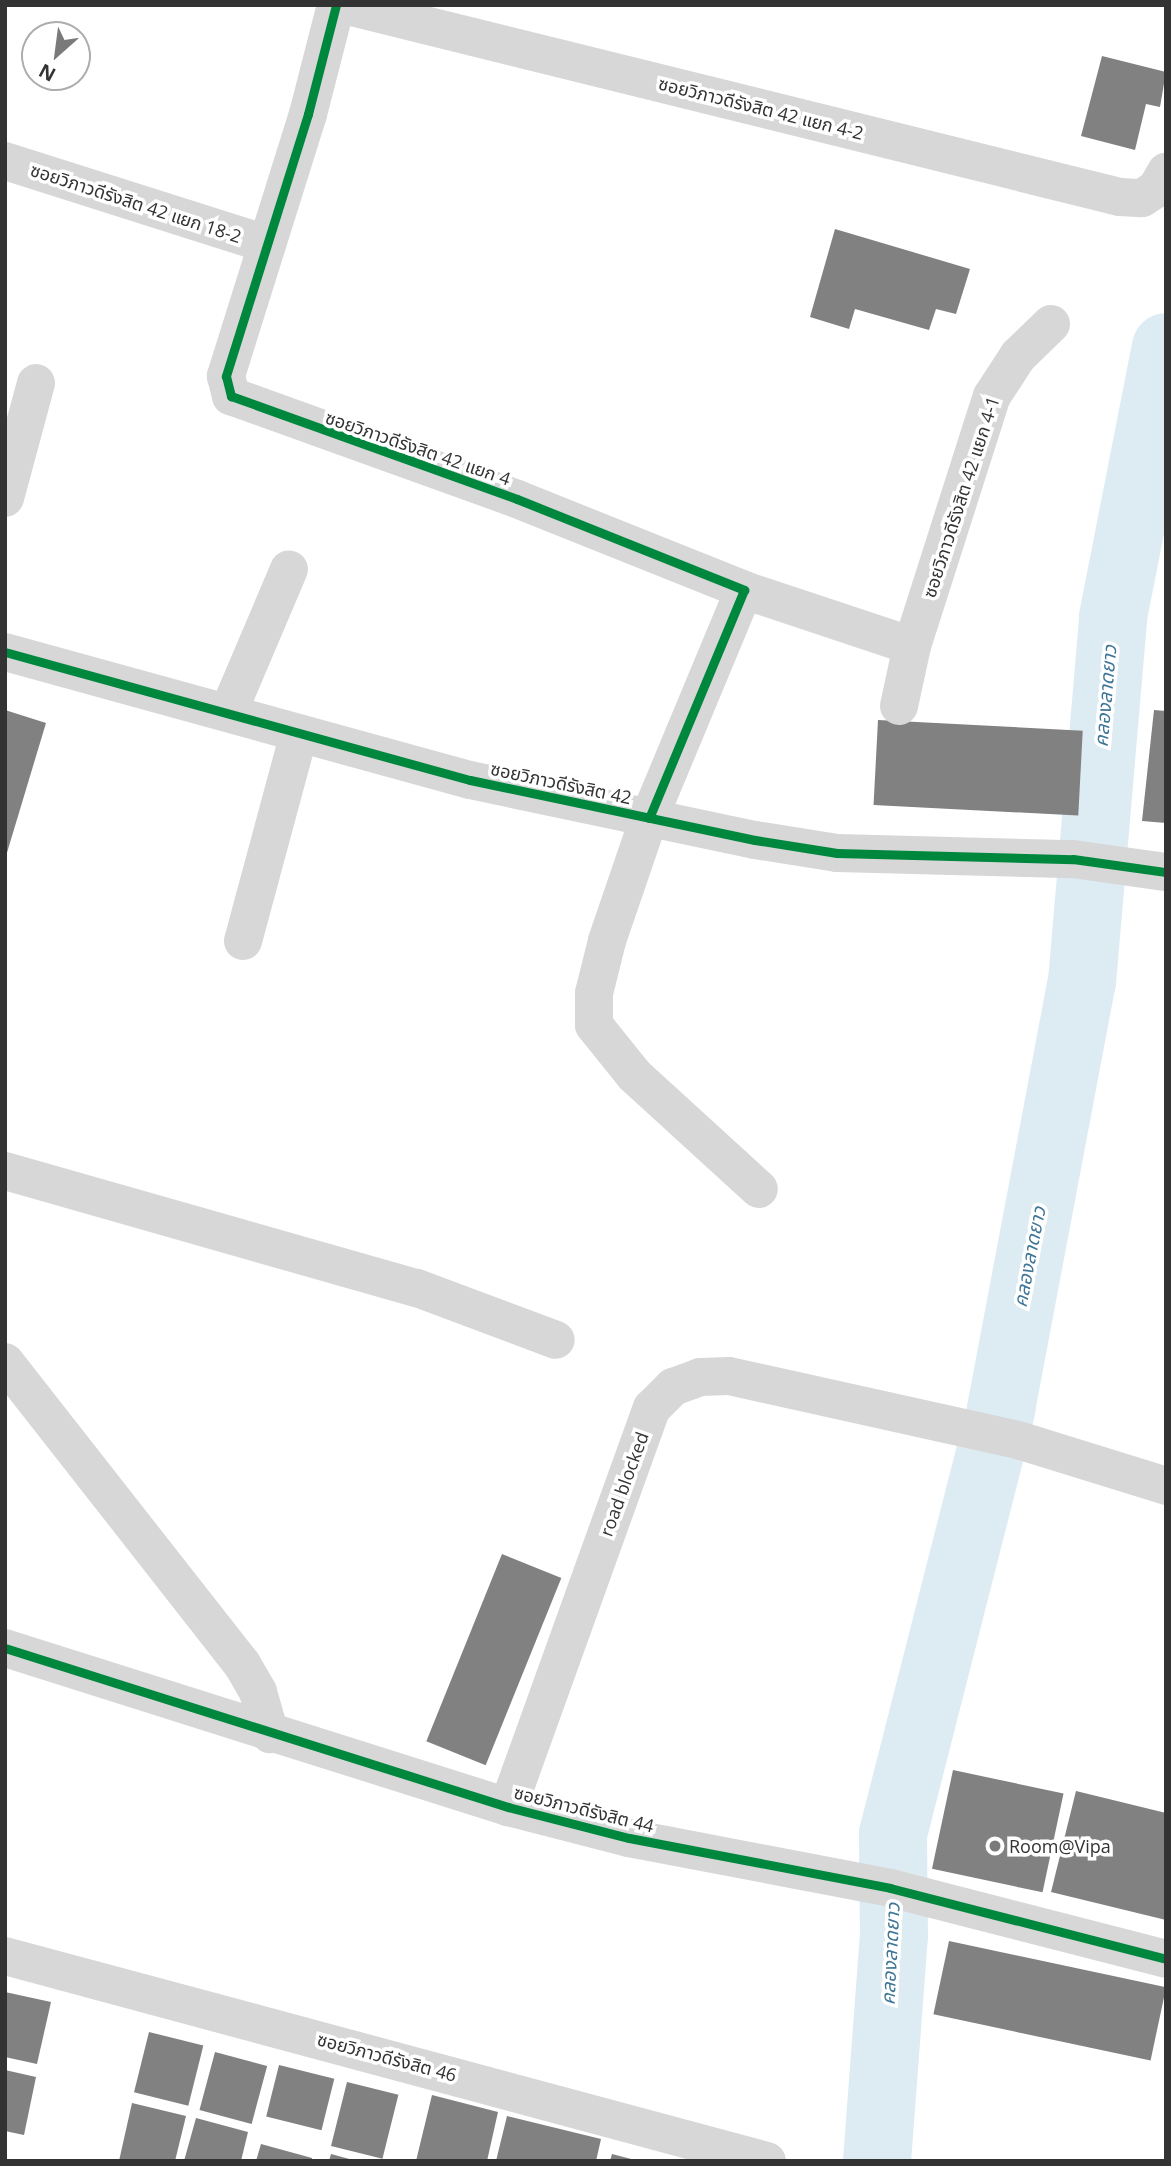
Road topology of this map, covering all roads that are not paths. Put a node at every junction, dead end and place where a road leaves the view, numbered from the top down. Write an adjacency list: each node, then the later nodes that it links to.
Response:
1 (336, 5): 5 (street, ซอยวิภาวดีรังสิต 42 แยก 4)
2 (344, 5): 4 (street, ซอยวิภาวดีรังสิต 42 แยก 4-2)
3 (5, 161): 5 (street, ซอยวิภาวดีรังสิต 42 แยก 18-2)
4 (1166, 172)
5 (267, 244): 10 (street, ซอยวิภาวดีรังสิต 42 แยก 4)
6 (1051, 324): 11 (street, ซอยวิภาวดีรังสิต 42 แยก 4-1)
7 (36, 383): 8 (street)
8 (5, 498)
9 (289, 569): 14 (street)
10 (744, 590): 11 (street); 16 (street)
11 (912, 646): 13 (street, ซอยวิภาวดีรังสิต 42 แยก 4-1)
12 (5, 652): 14 (street, ซอยวิภาวดีรังสิต 42)
13 (899, 706)
14 (228, 713): 15 (street, ซอยวิภาวดีรังสิต 42)
15 (299, 733): 16 (street, ซอยวิภาวดีรังสิต 42); 18 (street)
16 (649, 818): 17 (street, ซอยวิภาวดีรังสิต 42); 20 (street)
17 (1166, 872)
18 (243, 941)
19 (5, 1171): 21 (street)
20 (759, 1189)
21 (556, 1340)
22 (5, 1362): 25 (street)
23 (1166, 1486): 26 (street, road blocked)
24 (5, 1648): 25 (street, ซอยวิภาวดีรังสิต 44)
25 (270, 1734): 26 (street, ซอยวิภาวดีรังสิต 44)
26 (508, 1807): 28 (street, ซอยวิภาวดีรังสิต 44)
27 (5, 1956): 29 (street, ซอยวิภาวดีรังสิต 46)
28 (1166, 1959)
29 (766, 2161)

